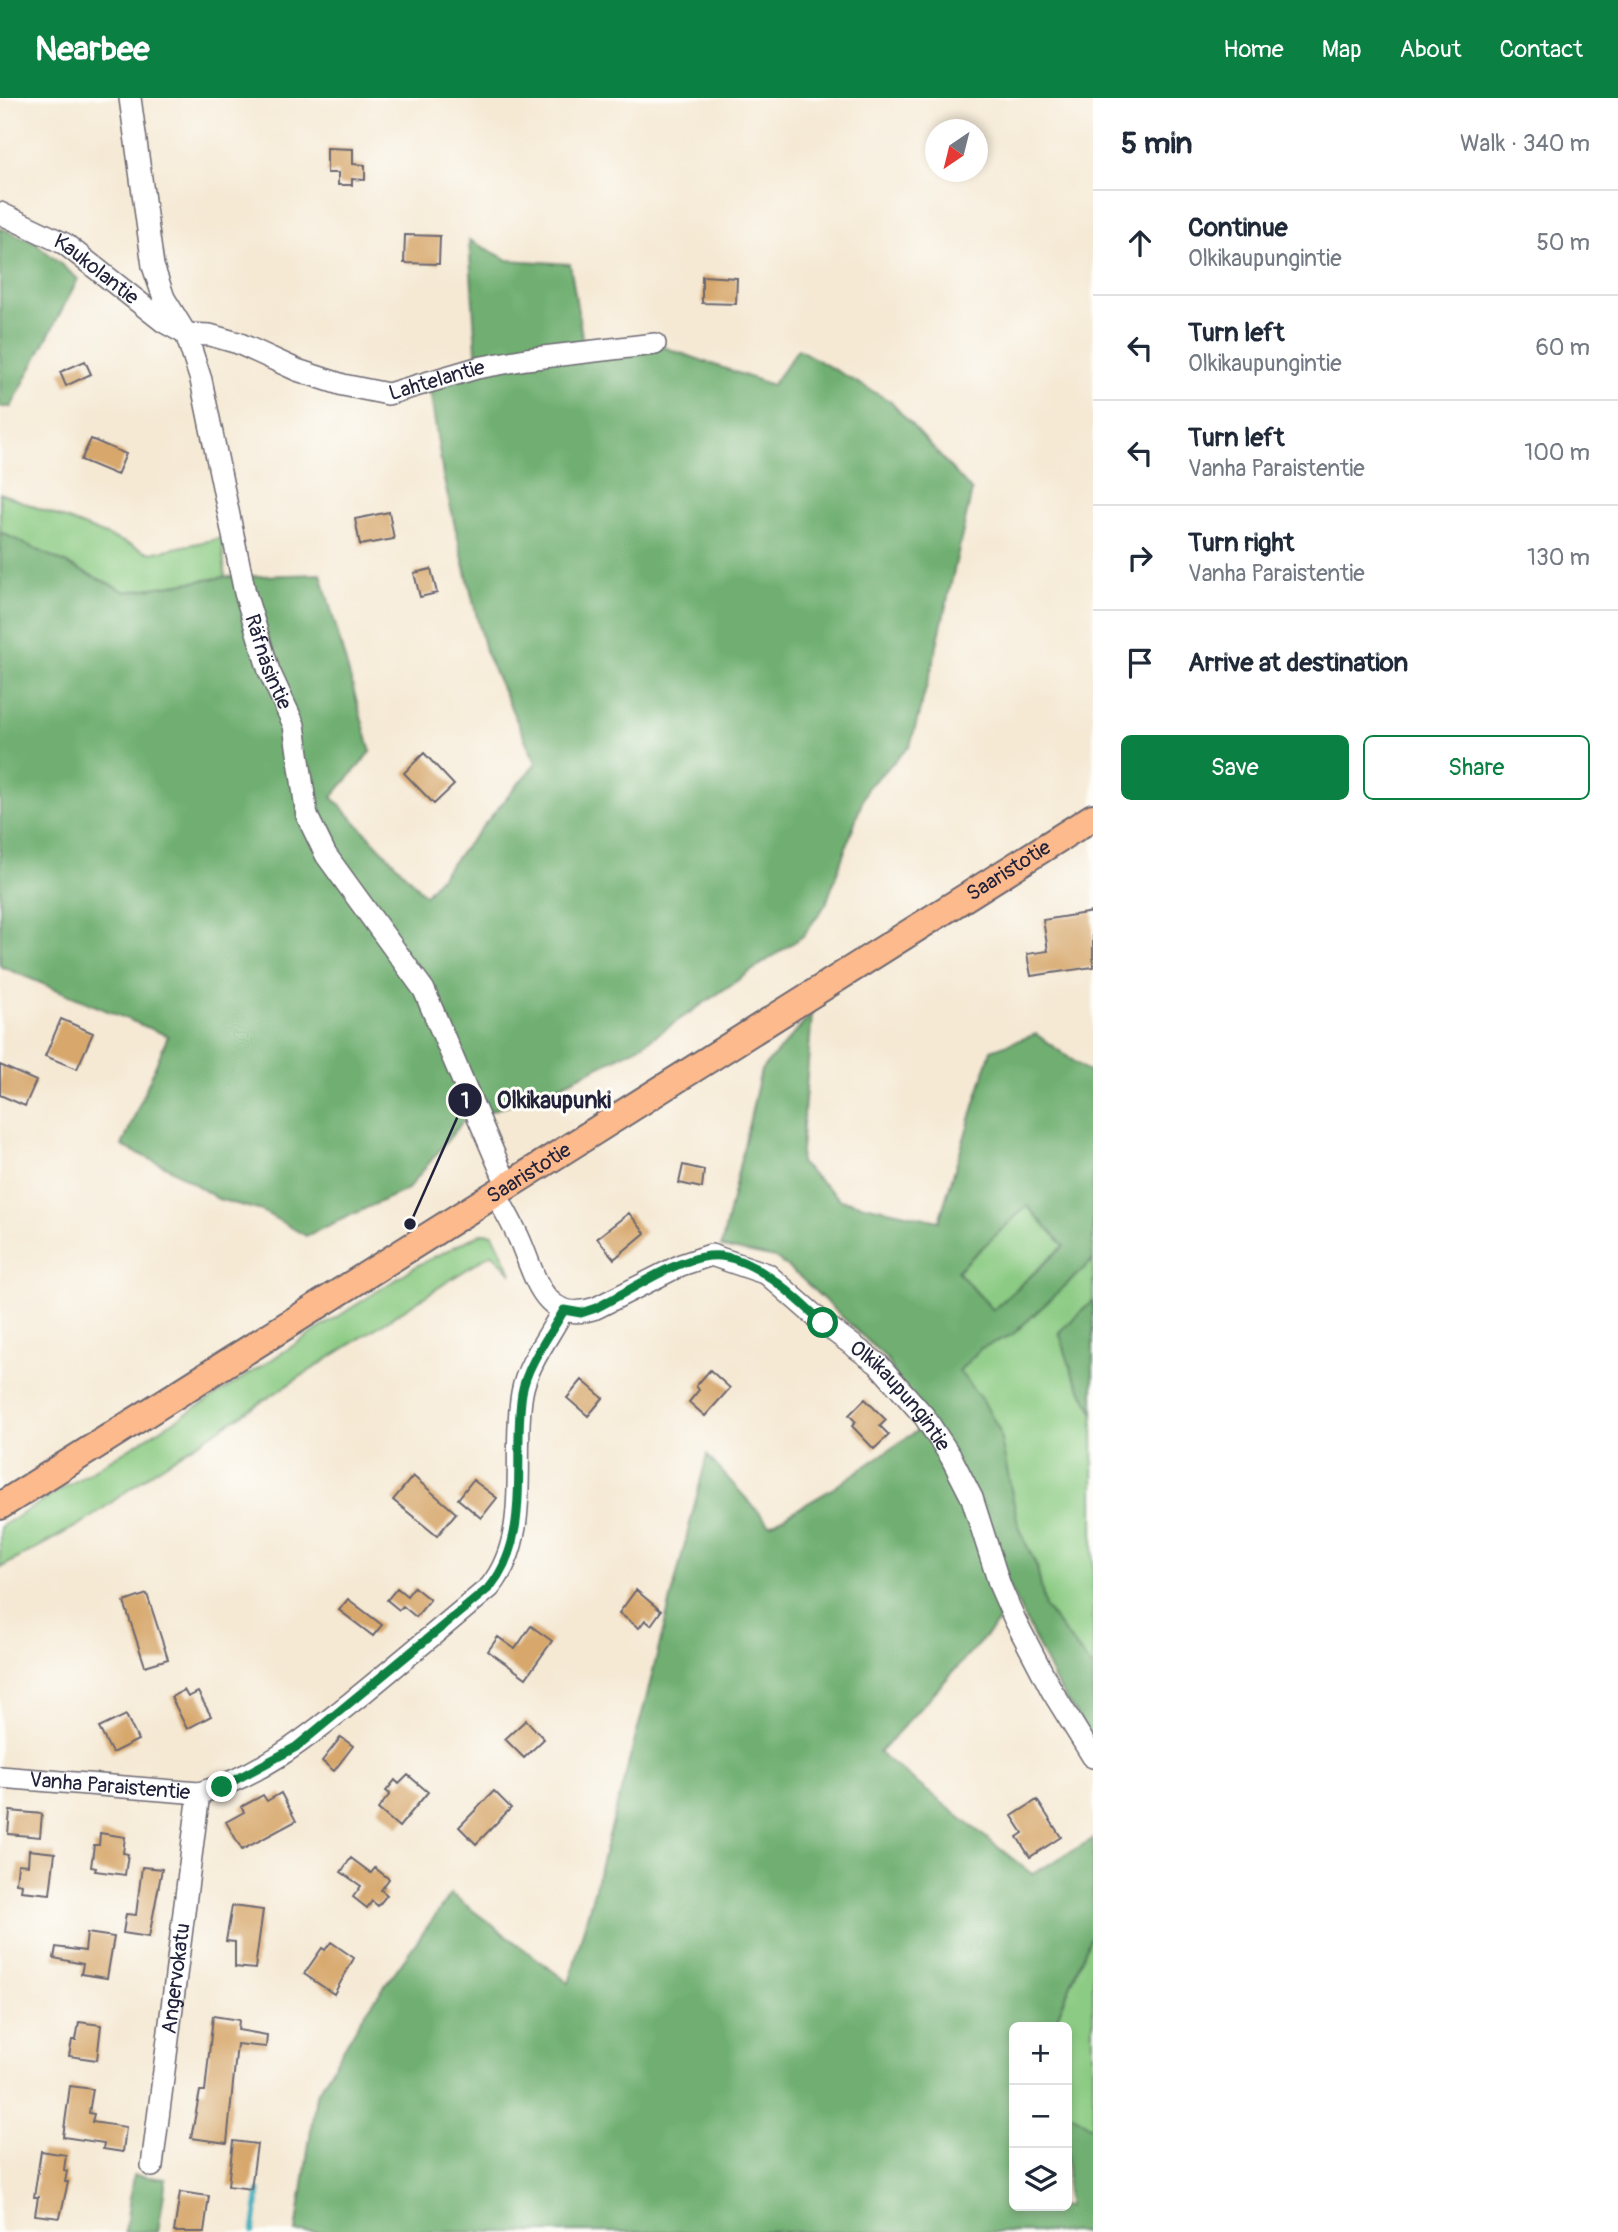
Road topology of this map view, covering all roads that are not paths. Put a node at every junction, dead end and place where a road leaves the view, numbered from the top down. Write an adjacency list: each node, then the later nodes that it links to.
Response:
1 (130, 98): 3 (street, Räfnäsintie)
2 (0, 213): 3 (street, Kaukolantie)
3 (187, 334): 4 (street, Lahtelantie); 6 (street, Räfnäsintie)
4 (655, 344)
5 (1093, 817): 6 (main road, Saaristotie)
6 (502, 1191): 7 (street); 8 (main road, Saaristotie)
7 (564, 1310): 9 (street, Olkikaupungintie); 11 (street, Vanha Paraistentie)
8 (0, 1506)
9 (1093, 1757)
10 (0, 1777): 11 (street, Vanha Paraistentie)
11 (200, 1793): 12 (street, Angervokatu)
12 (152, 2166)

